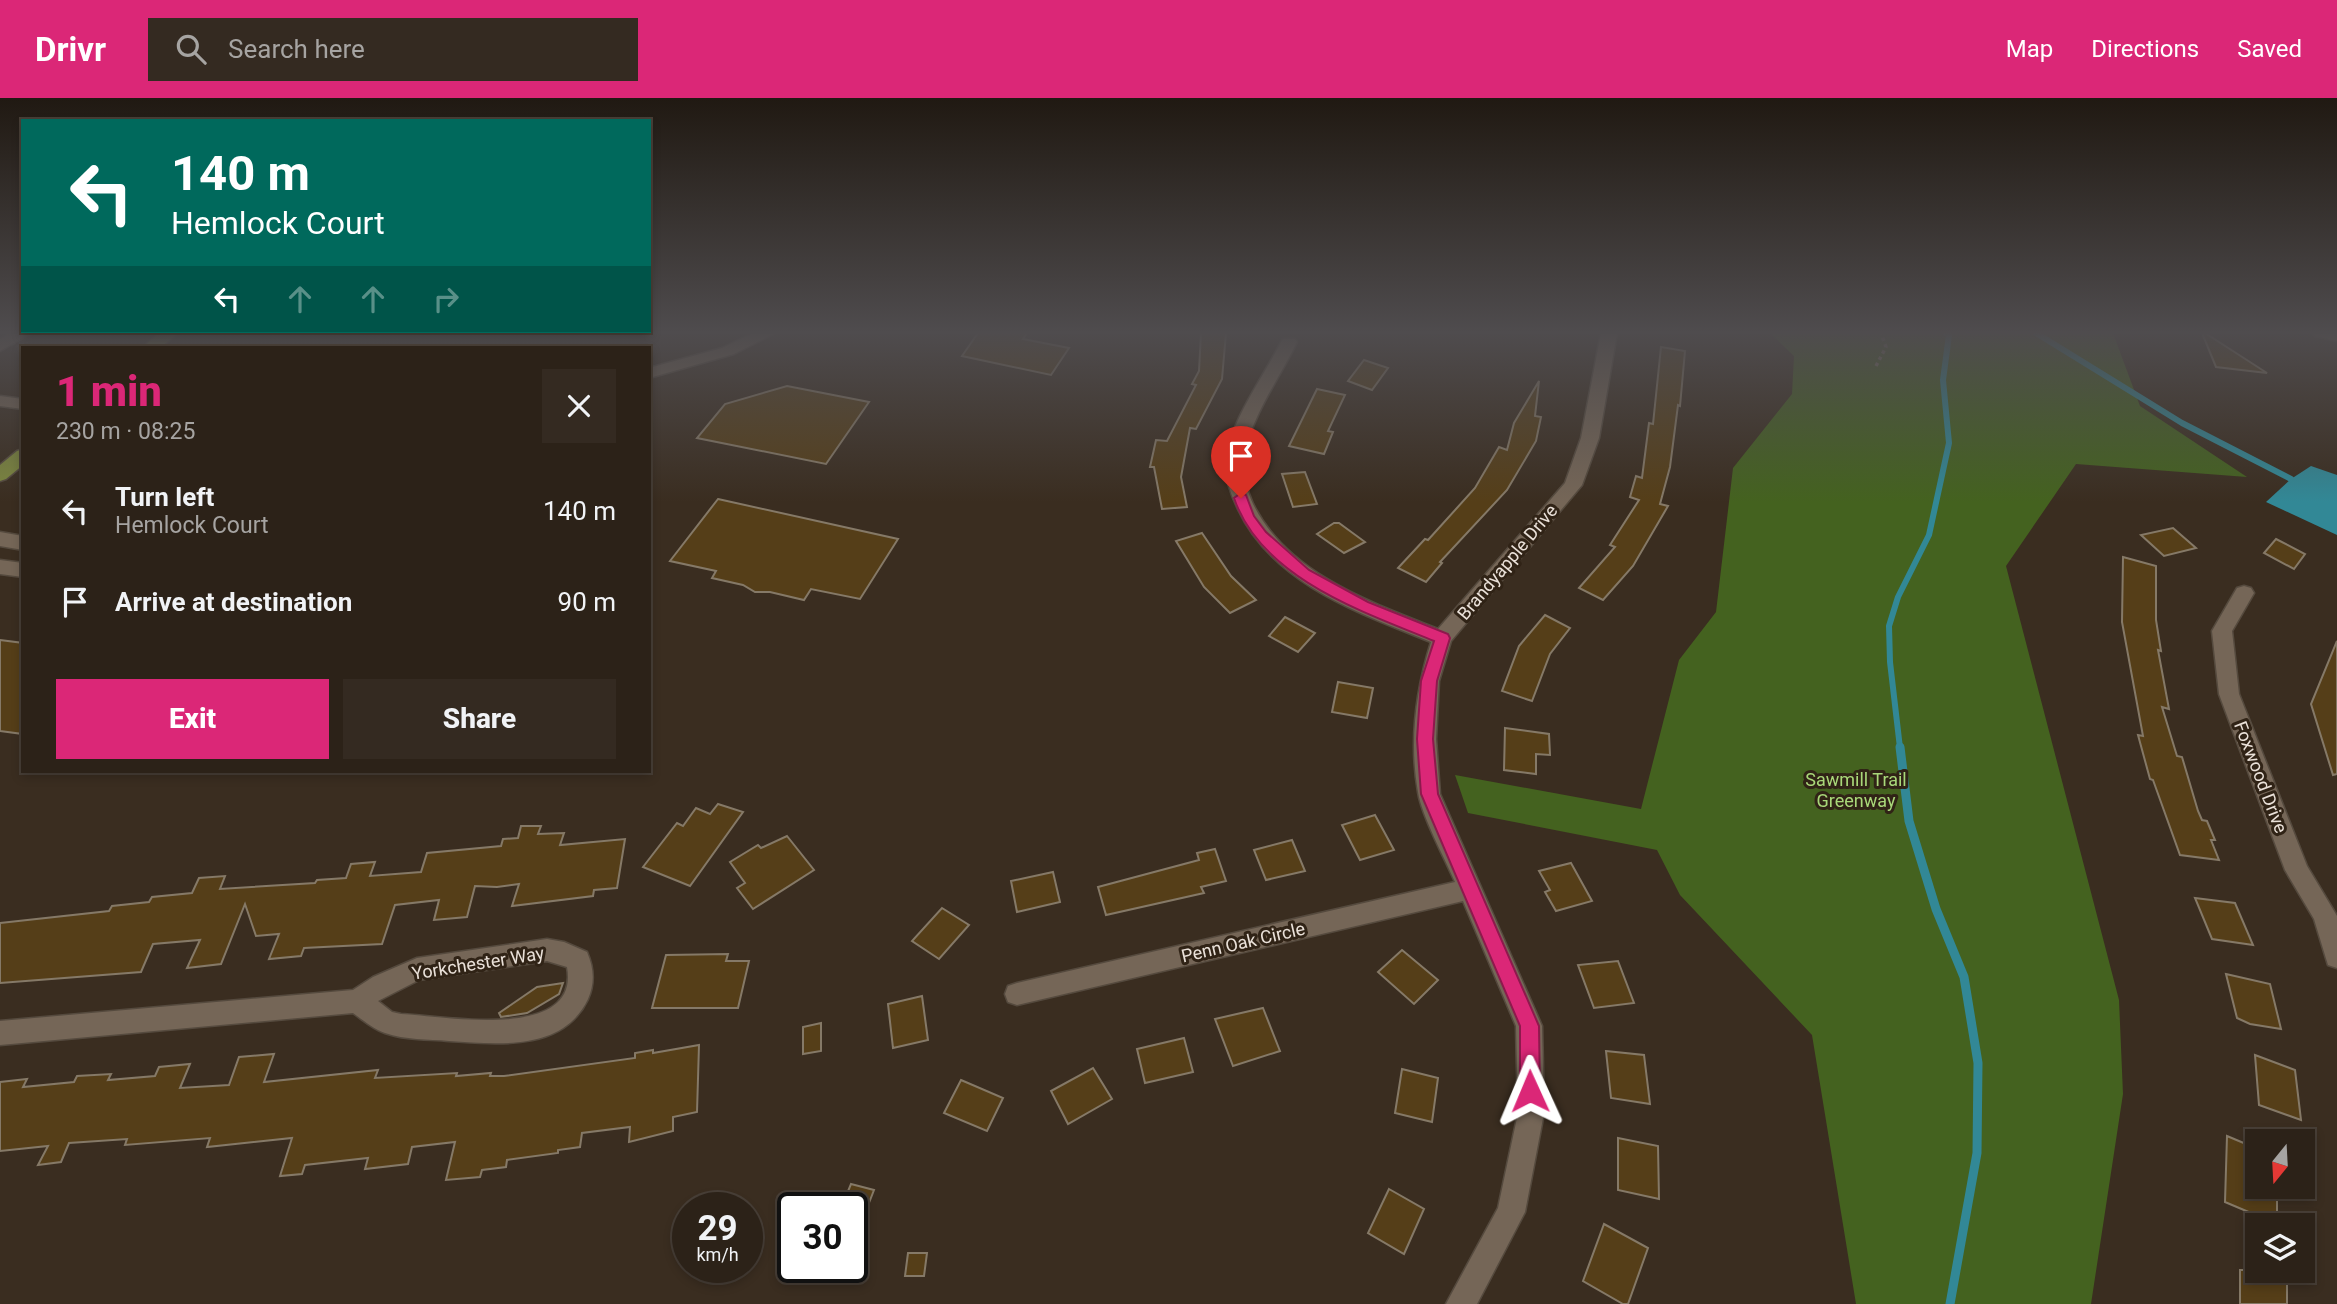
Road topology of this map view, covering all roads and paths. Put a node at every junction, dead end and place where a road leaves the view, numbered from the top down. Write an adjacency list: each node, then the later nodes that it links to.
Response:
1 (1266, 389): 12 (street)
2 (1599, 389): 12 (street, Brandyapple Drive)
3 (0, 401): 4 (street)
4 (21, 404)
5 (21, 457): 6 (main road)
6 (0, 475)
7 (0, 539): 8 (street)
8 (21, 542)
9 (0, 567): 10 (street)
10 (21, 570)
11 (2244, 593): 14 (street, Foxwood Drive)
12 (1443, 638): 13 (street, Brandyapple Drive)
13 (1469, 889): 16 (street, Penn Oak Circle); 19 (street, Brandyapple Drive)
14 (2331, 916): 15 (street, Foxwood Drive)
15 (2337, 957)
16 (1017, 994)
17 (357, 1001): 17 (street, Yorkchester Way); 18 (street, Yorkchester Way)
18 (0, 1032)
19 (1461, 1304)

